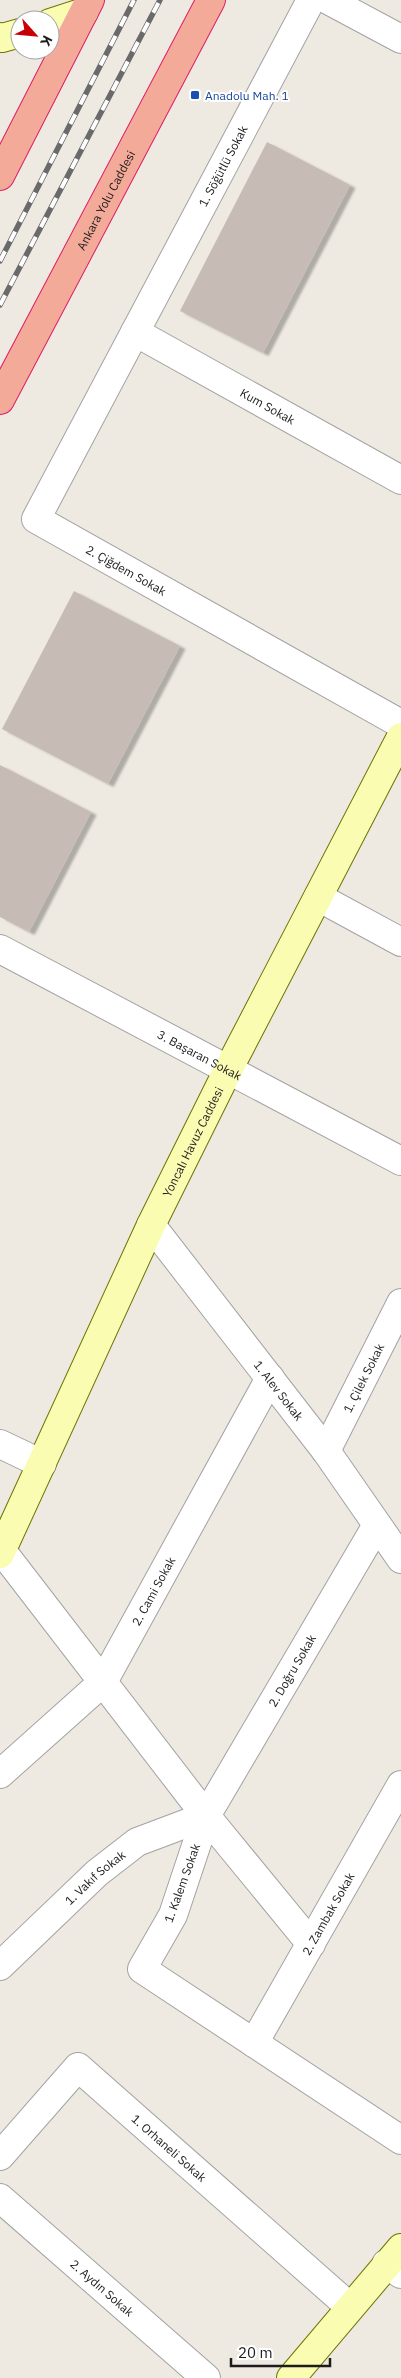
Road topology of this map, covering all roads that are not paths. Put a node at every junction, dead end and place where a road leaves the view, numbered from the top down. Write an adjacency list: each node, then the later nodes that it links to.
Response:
1 (211, 0): 9 (highway, Ankara Yolu Caddesi)
2 (311, 0): 8 (street, 1. Söğütlü Sokak)
3 (328, 0): 6 (street)
4 (87, 6): 5 (main road); 7 (highway)
5 (60, 18)
6 (401, 39)
7 (0, 176)
8 (135, 332): 10 (street, Kum Sokak); 11 (street, 2. Çiğdem Sokak)
9 (0, 400)
10 (401, 480)
11 (401, 724)
12 (401, 737): 13 (main road, Yoncalı Havuz Caddesi)
13 (318, 897): 14 (street); 16 (main road, Yoncalı Havuz Caddesi)
14 (401, 942)
15 (0, 949): 16 (street, 3. Başaran Sokak)
16 (228, 1070): 17 (street, 3. Başaran Sokak); 18 (main road, Yoncalı Havuz Caddesi)
17 (401, 1161)
18 (151, 1225): 20 (street, 1. Alev Sokak); 23 (main road, Yoncalı Havuz Caddesi)
19 (401, 1303): 22 (street, 1. Çilek Sokak)
20 (270, 1378): 22 (street, 1. Alev Sokak); 27 (street, 2. Cami Sokak)
21 (0, 1444): 23 (street)
22 (326, 1451): 24 (street, 1. Alev Sokak)
23 (42, 1464): 25 (main road, Yoncalı Havuz Caddesi)
24 (377, 1525): 26 (street, 1. Alev Sokak); 30 (street, 2. Doğru Sokak)
25 (1, 1553): 27 (street)
26 (401, 1559)
27 (103, 1682): 28 (street, 2. Cami Sokak); 30 (street)
28 (0, 1774)
29 (401, 1785): 31 (street, 2. Zambak Sokak)
30 (206, 1816): 31 (street); 32 (street, 1. Vakıf Sokak); 33 (street, 1. Kalem Sokak)
31 (311, 1944): 33 (street, 2. Zambak Sokak)
32 (0, 1966)
33 (254, 2042): 34 (street, 1. Kalem Sokak)
34 (401, 2140)
35 (0, 2156): 38 (street, 1. Orhaneli Sokak)
36 (0, 2198): 39 (street, 2. Aydın Sokak)
37 (396, 2262): 38 (main road)
38 (350, 2307): 40 (main road)
39 (206, 2378)
40 (291, 2378)

